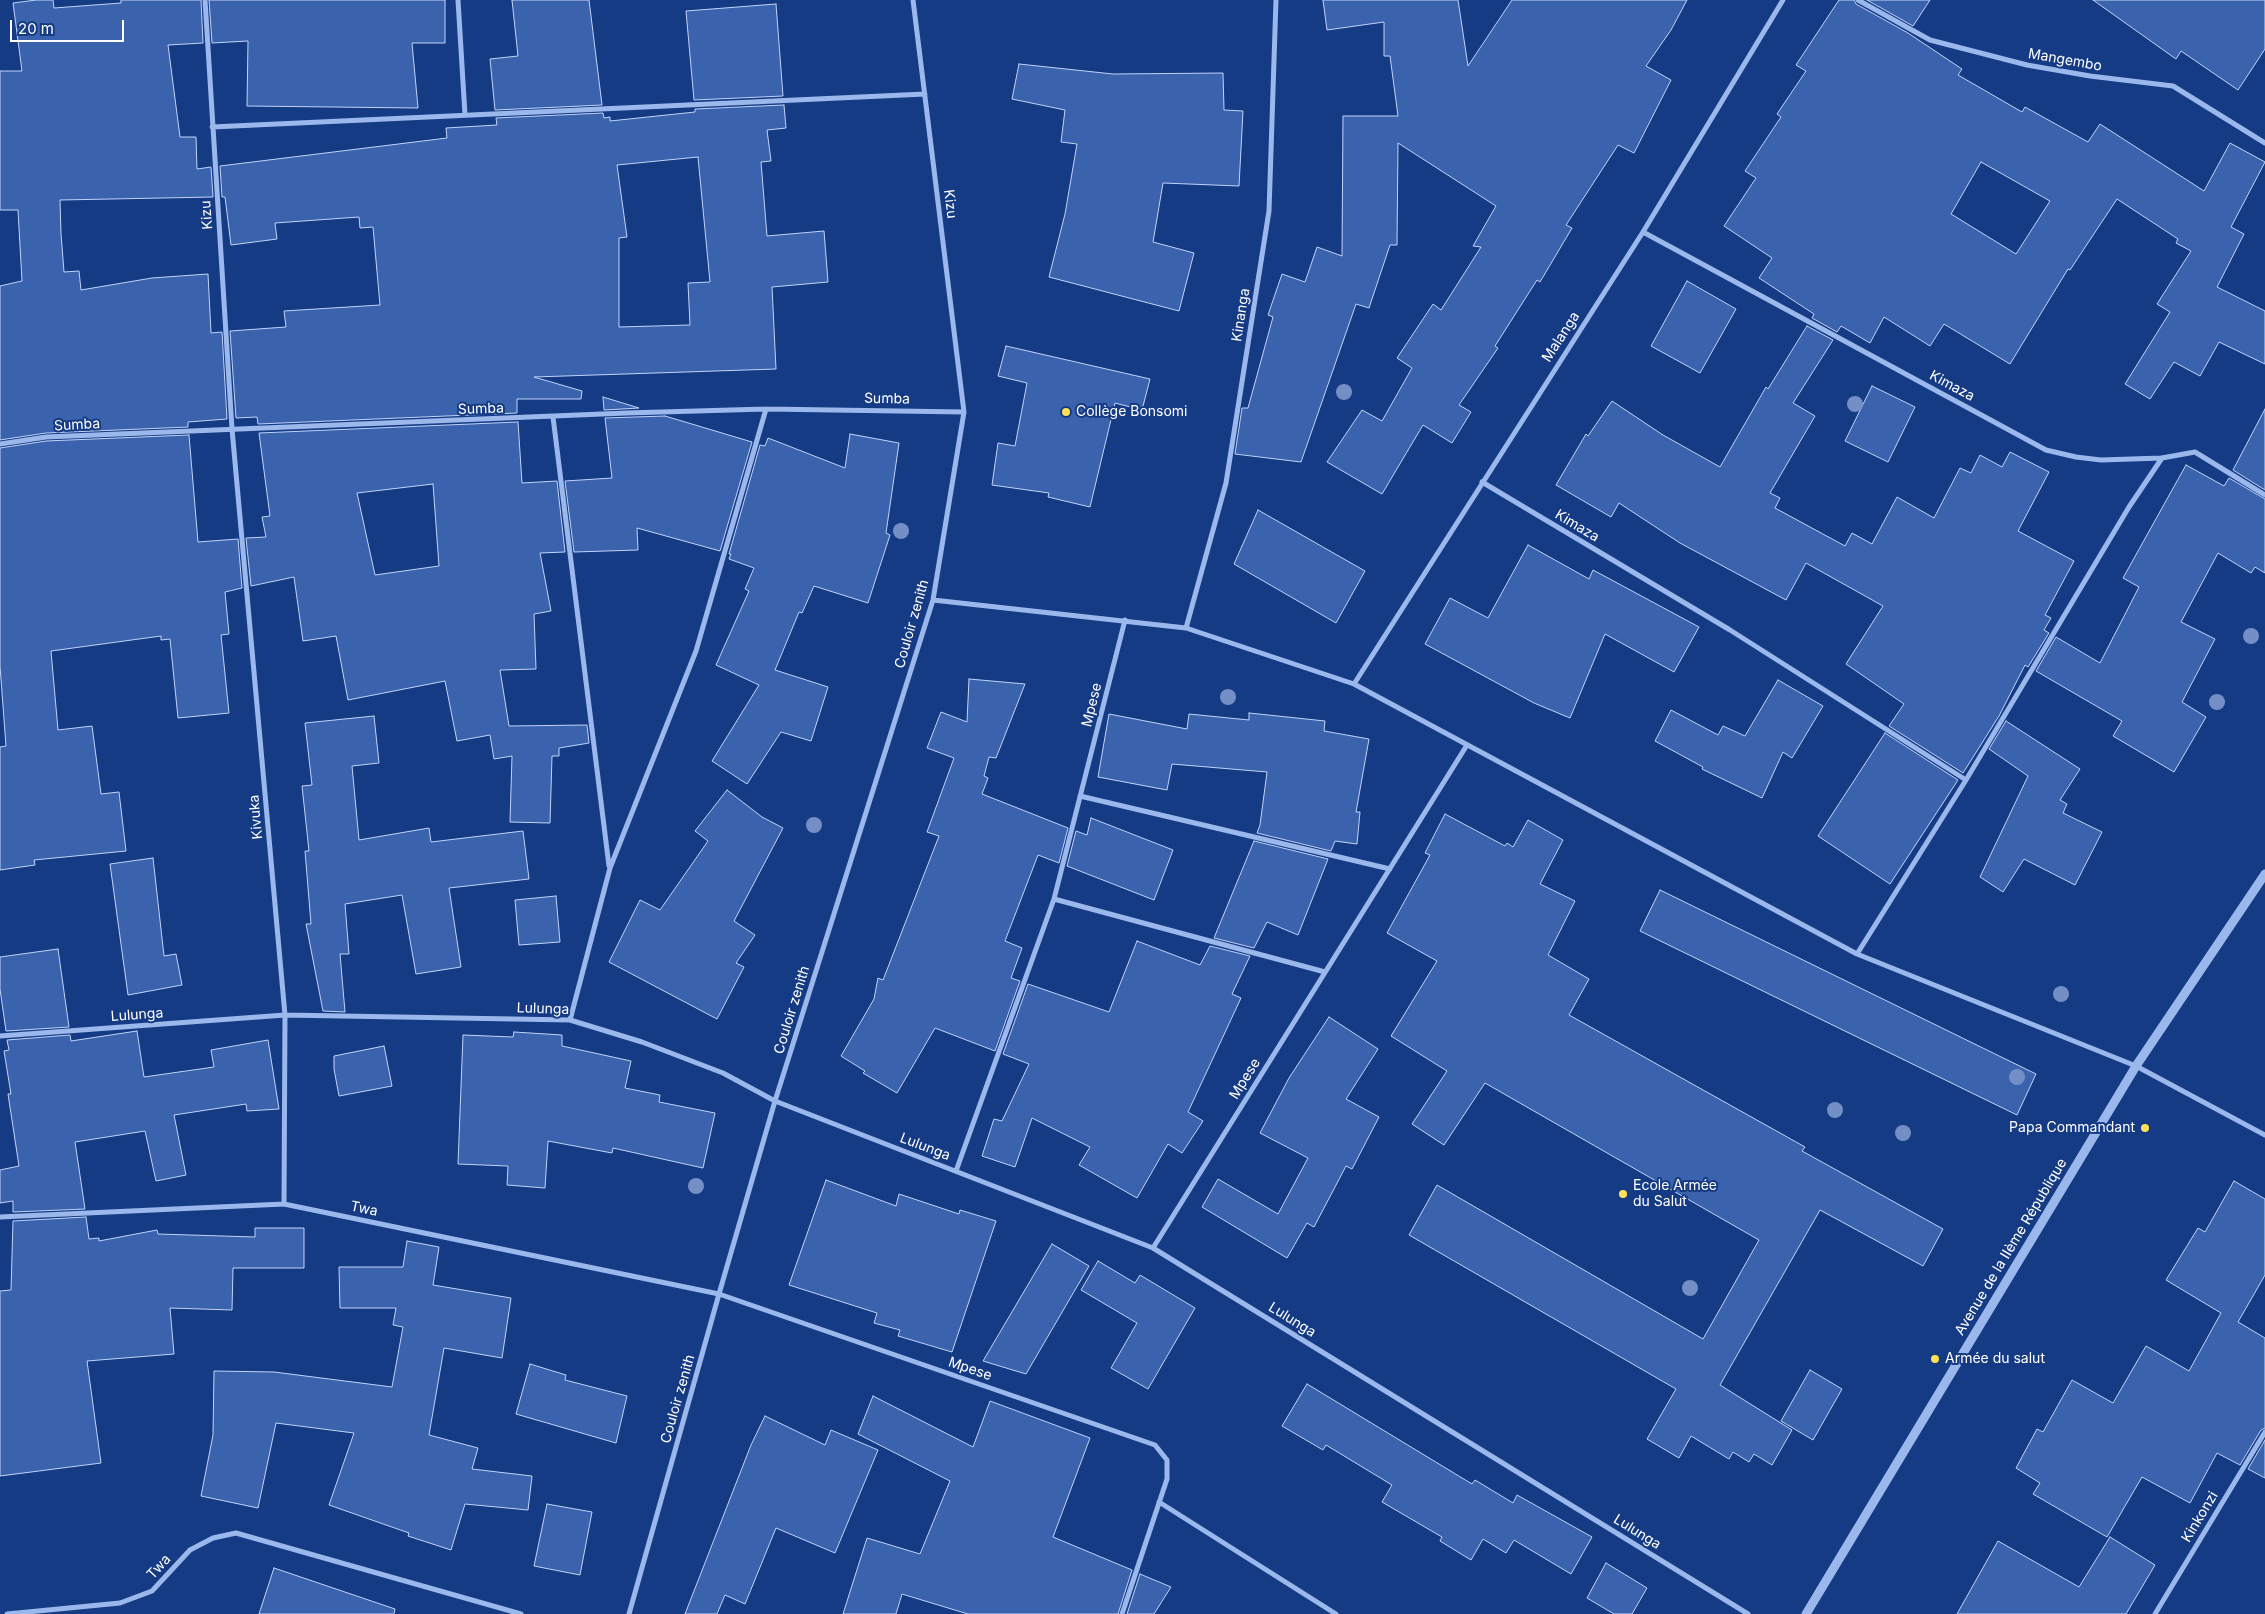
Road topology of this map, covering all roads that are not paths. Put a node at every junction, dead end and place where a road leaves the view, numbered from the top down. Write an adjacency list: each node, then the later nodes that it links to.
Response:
1 (204, 0): 9 (street, Kizu)
2 (458, 0): 8 (street)
3 (913, 0): 7 (street, Kizu)
4 (1276, 0): 22 (street, Kinanga)
5 (1783, 0): 11 (street, Malanga)
6 (1858, 0): 10 (street, Mangembo)
7 (925, 94): 8 (street); 13 (street, Kizu)
8 (465, 115): 9 (street)
9 (212, 126): 15 (street, Kizu)
10 (2265, 143)
11 (1643, 232): 17 (street, Kimaza); 18 (street, Malanga)
12 (766, 409): 13 (street, Sumba); 14 (street, Sumba); 27 (street)
13 (964, 412): 20 (street, Couloir zenith)
14 (553, 417): 15 (street, Sumba); 27 (street)
15 (232, 429): 16 (street, Sumba); 33 (street, Kivuka)
16 (0, 444)
17 (2162, 458): 19 (street, Kimaza); 25 (street)
18 (1482, 482): 23 (street, Malanga); 25 (street, Kimaza)
19 (2265, 495)
20 (933, 600): 21 (street); 37 (street, Couloir zenith)
21 (1126, 620): 22 (street); 26 (street, Mpese)
22 (1186, 628): 23 (street)
23 (1354, 684): 24 (street)
24 (1467, 745): 28 (street, Mpese); 31 (street)
25 (1966, 780): 31 (street)
26 (1080, 796): 28 (street); 30 (street, Mpese)
27 (610, 868): 34 (street)
28 (1390, 869): 32 (street, Mpese)
29 (2265, 874): 36 (street, Avenue de la IIème République)
30 (1054, 899): 32 (street); 39 (street, Mpese)
31 (1857, 954): 36 (street)
32 (1325, 972): 42 (street, Mpese)
33 (285, 1016): 34 (street, Lulunga); 35 (street, Lulunga); 40 (street, Kivuka)
34 (570, 1020): 37 (street, Lulunga)
35 (0, 1036)
36 (2136, 1066): 38 (street); 52 (street, Avenue de la IIème République)
37 (775, 1101): 39 (street, Lulunga); 43 (street, Couloir zenith)
38 (2265, 1135)
39 (956, 1171): 42 (street, Lulunga)
40 (284, 1204): 41 (street, Twa); 43 (street, Twa)
41 (0, 1217)
42 (1153, 1248): 51 (street, Lulunga)
43 (719, 1294): 45 (street, Mpese); 48 (street, Couloir zenith)
44 (2265, 1432): 53 (street, Kinkonzi)
45 (1159, 1502): 49 (street, Mpese); 50 (street)
46 (8, 1614): 47 (street, Twa)
47 (521, 1614)
48 (630, 1614)
49 (1122, 1614)
50 (1336, 1614)
51 (1748, 1614)
52 (1806, 1614)
53 (2155, 1614)

